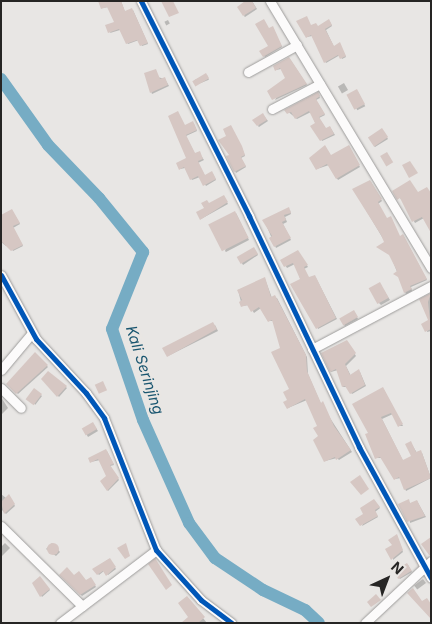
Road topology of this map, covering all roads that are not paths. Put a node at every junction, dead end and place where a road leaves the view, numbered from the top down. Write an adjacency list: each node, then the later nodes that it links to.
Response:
1 (141, 1): 11 (street)
2 (270, 1): 3 (street)
3 (297, 45): 4 (street); 5 (street)
4 (248, 72)
5 (320, 84): 6 (street); 7 (street)
6 (272, 109)
7 (431, 268)
8 (1, 275): 10 (street)
9 (431, 286): 11 (street)
10 (32, 333): 12 (street); 16 (street)
11 (312, 349): 17 (street)
12 (1, 370)
13 (1, 388): 14 (street)
14 (22, 408)
15 (1, 526): 19 (street)
16 (156, 550): 19 (street); 21 (street)
17 (427, 564): 18 (street); 22 (street)
18 (431, 578)
19 (82, 606): 20 (street)
20 (60, 623)
21 (231, 623)
22 (366, 623)

